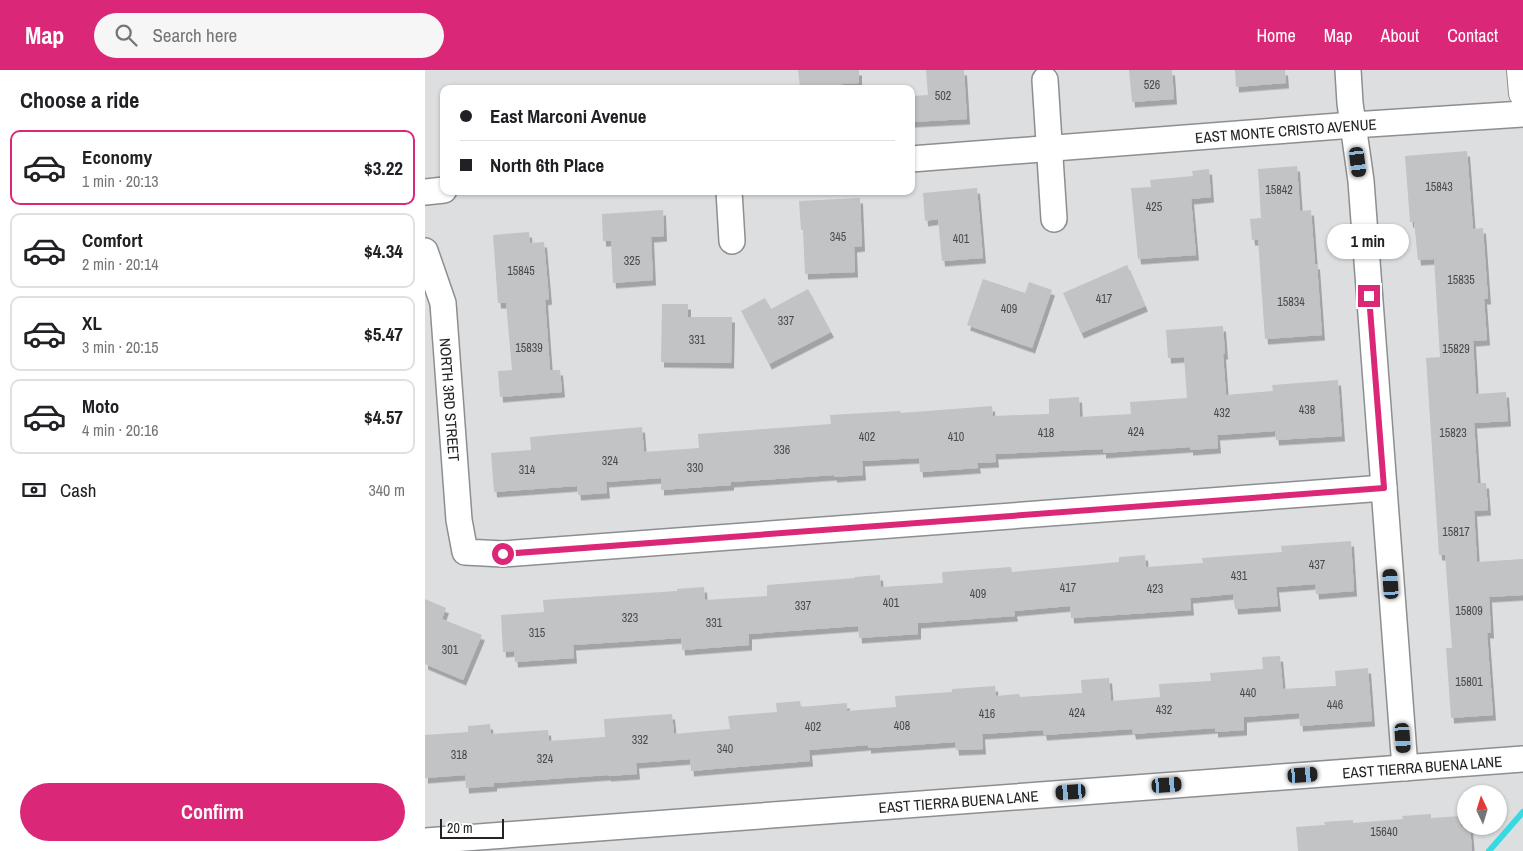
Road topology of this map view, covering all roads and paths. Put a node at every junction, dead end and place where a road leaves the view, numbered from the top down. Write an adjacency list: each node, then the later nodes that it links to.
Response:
1 (1348, 70): 6 (street)
2 (1521, 70): 4 (main road)
3 (1045, 80): 7 (street)
4 (1523, 93)
5 (1523, 114): 6 (street, EAST MONTE CRISTO AVENUE)
6 (1353, 125): 7 (street, EAST MONTE CRISTO AVENUE); 15 (street)
7 (1049, 149): 8 (street, EAST MONTE CRISTO AVENUE); 12 (street)
8 (915, 159)
9 (440, 190): 10 (street)
10 (425, 192)
11 (729, 195): 13 (street)
12 (1054, 219)
13 (732, 241)
14 (425, 251): 15 (street, NORTH 3RD STREET)
15 (1384, 488): 17 (street)
16 (1523, 759): 17 (street, EAST TIERRA BUENA LANE)
17 (1405, 768): 18 (street, EAST TIERRA BUENA LANE)
18 (425, 841)

